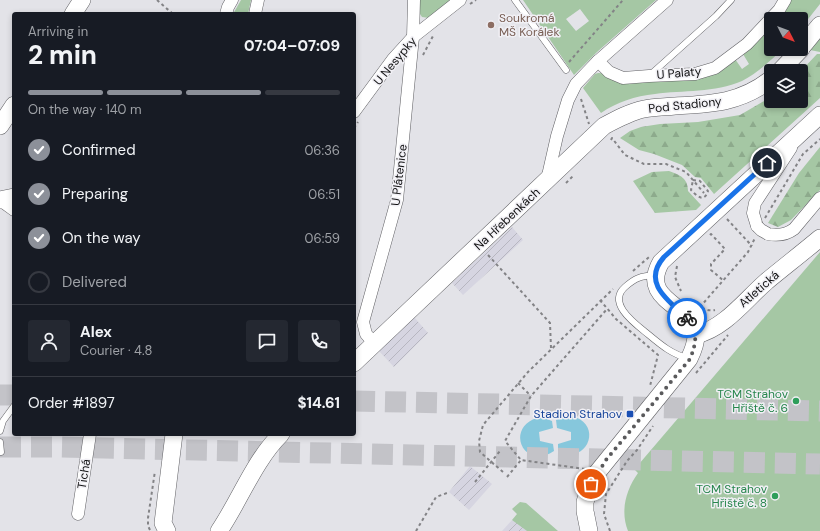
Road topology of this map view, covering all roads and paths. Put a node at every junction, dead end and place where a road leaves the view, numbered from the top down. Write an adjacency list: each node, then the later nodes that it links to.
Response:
1 (82, 0): 11 (street)
2 (157, 0): 12 (path)
3 (258, 0): 13 (street)
4 (414, 0): 15 (street, U Plátenice)
5 (460, 0): 15 (street, U Nesypky)
6 (515, 0): 20 (lane)
7 (623, 0): 20 (path)
8 (667, 0): 18 (street, Na Hřebenkách)
9 (731, 0): 21 (lane)
10 (785, 0): 21 (street, U Palaty)
11 (74, 12)
12 (171, 12)
13 (255, 12)
14 (820, 25): 16 (street)
15 (413, 36): 26 (street, U Nesypky); 53 (street, U Plátenice)
16 (808, 40)
17 (794, 56): 19 (street)
18 (598, 61): 21 (street, U Palaty); 22 (street, Na Hřebenkách)
19 (787, 64)
20 (565, 69)
21 (649, 76)
22 (576, 84): 28 (path); 32 (street, Na Hřebenkách)
23 (764, 85): 32 (street, Pod Stadiony)
24 (12, 108): 27 (street)
25 (820, 115): 29 (street)
26 (356, 117)
27 (0, 126)
28 (590, 126)
29 (802, 131): 35 (street, bridge); 46 (street)
30 (615, 143): 31 (path)
31 (693, 180): 31 (path); 33 (path)
32 (547, 182): 53 (street, Na Hřebenkách)
33 (704, 193)
34 (12, 197): 36 (street)
35 (820, 198)
36 (0, 200): 37 (street)
37 (12, 209)
38 (726, 218): 41 (path)
39 (820, 238): 52 (street, Atletická)
40 (706, 239): 47 (path)
41 (752, 246)
42 (652, 254): 45 (path)
43 (488, 255): 54 (path)
44 (677, 265): 49 (path)
45 (629, 274)
46 (655, 275): 52 (street); 55 (lane)
47 (724, 282)
48 (618, 285): 50 (path)
49 (681, 292)
50 (600, 300): 51 (path); 54 (path)
51 (607, 309): 58 (path); 59 (path)
52 (696, 335): 55 (street)
53 (374, 343): 56 (street, Na Hřebenkách)
54 (551, 349): 57 (path)
55 (690, 359): 79 (street)
56 (356, 361)
57 (518, 383): 59 (path); 71 (path)
58 (649, 391)
59 (531, 396): 69 (path)
60 (12, 409): 62 (lane)
61 (653, 426): 80 (path)
62 (0, 431)
63 (90, 436): 75 (street, Tichá)
64 (174, 436): 76 (street)
65 (279, 436): 77 (street)
66 (0, 442): 68 (lane)
67 (500, 451): 73 (path, bridge)
68 (1, 452)
69 (521, 460): 70 (path); 72 (path)
70 (588, 469)
71 (503, 472)
72 (507, 477)
73 (475, 482)
74 (446, 493): 78 (path)
75 (78, 514)
76 (166, 531)
77 (219, 531)
78 (416, 531)
79 (589, 531)
80 (610, 531)

